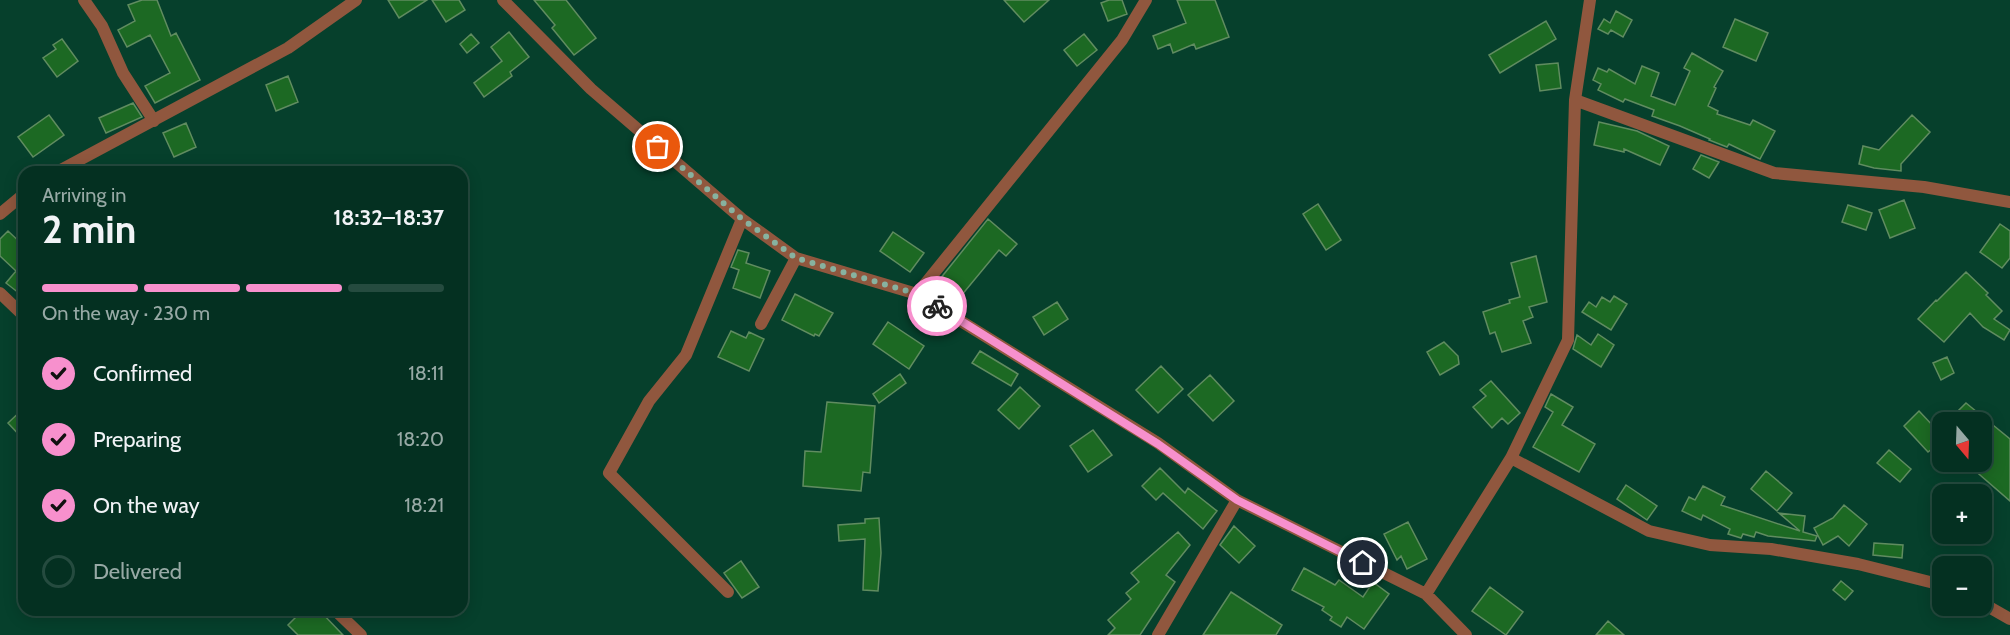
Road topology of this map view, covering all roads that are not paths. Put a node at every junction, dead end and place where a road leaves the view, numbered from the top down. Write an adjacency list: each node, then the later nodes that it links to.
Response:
1 (84, 0): 7 (street)
2 (356, 0): 7 (street)
3 (503, 0): 12 (street)
4 (1146, 0): 15 (street)
5 (1590, 0): 6 (street)
6 (1575, 100): 10 (street); 18 (street)
7 (154, 121): 8 (street)
8 (68, 166)
9 (18, 199): 11 (street)
10 (2010, 202)
11 (0, 214)
12 (742, 219): 13 (street); 21 (street)
13 (796, 258): 15 (street); 17 (street)
14 (0, 293): 16 (street)
15 (917, 294): 19 (street)
16 (18, 310)
17 (761, 324)
18 (1511, 458): 20 (street); 22 (street)
19 (1237, 500): 22 (street); 27 (street)
20 (1932, 582)
21 (728, 592)
22 (1426, 594): 28 (street)
23 (1992, 609): 25 (street)
24 (341, 616): 26 (street)
25 (2010, 619)
26 (361, 635)
27 (1158, 635)
28 (1466, 635)

